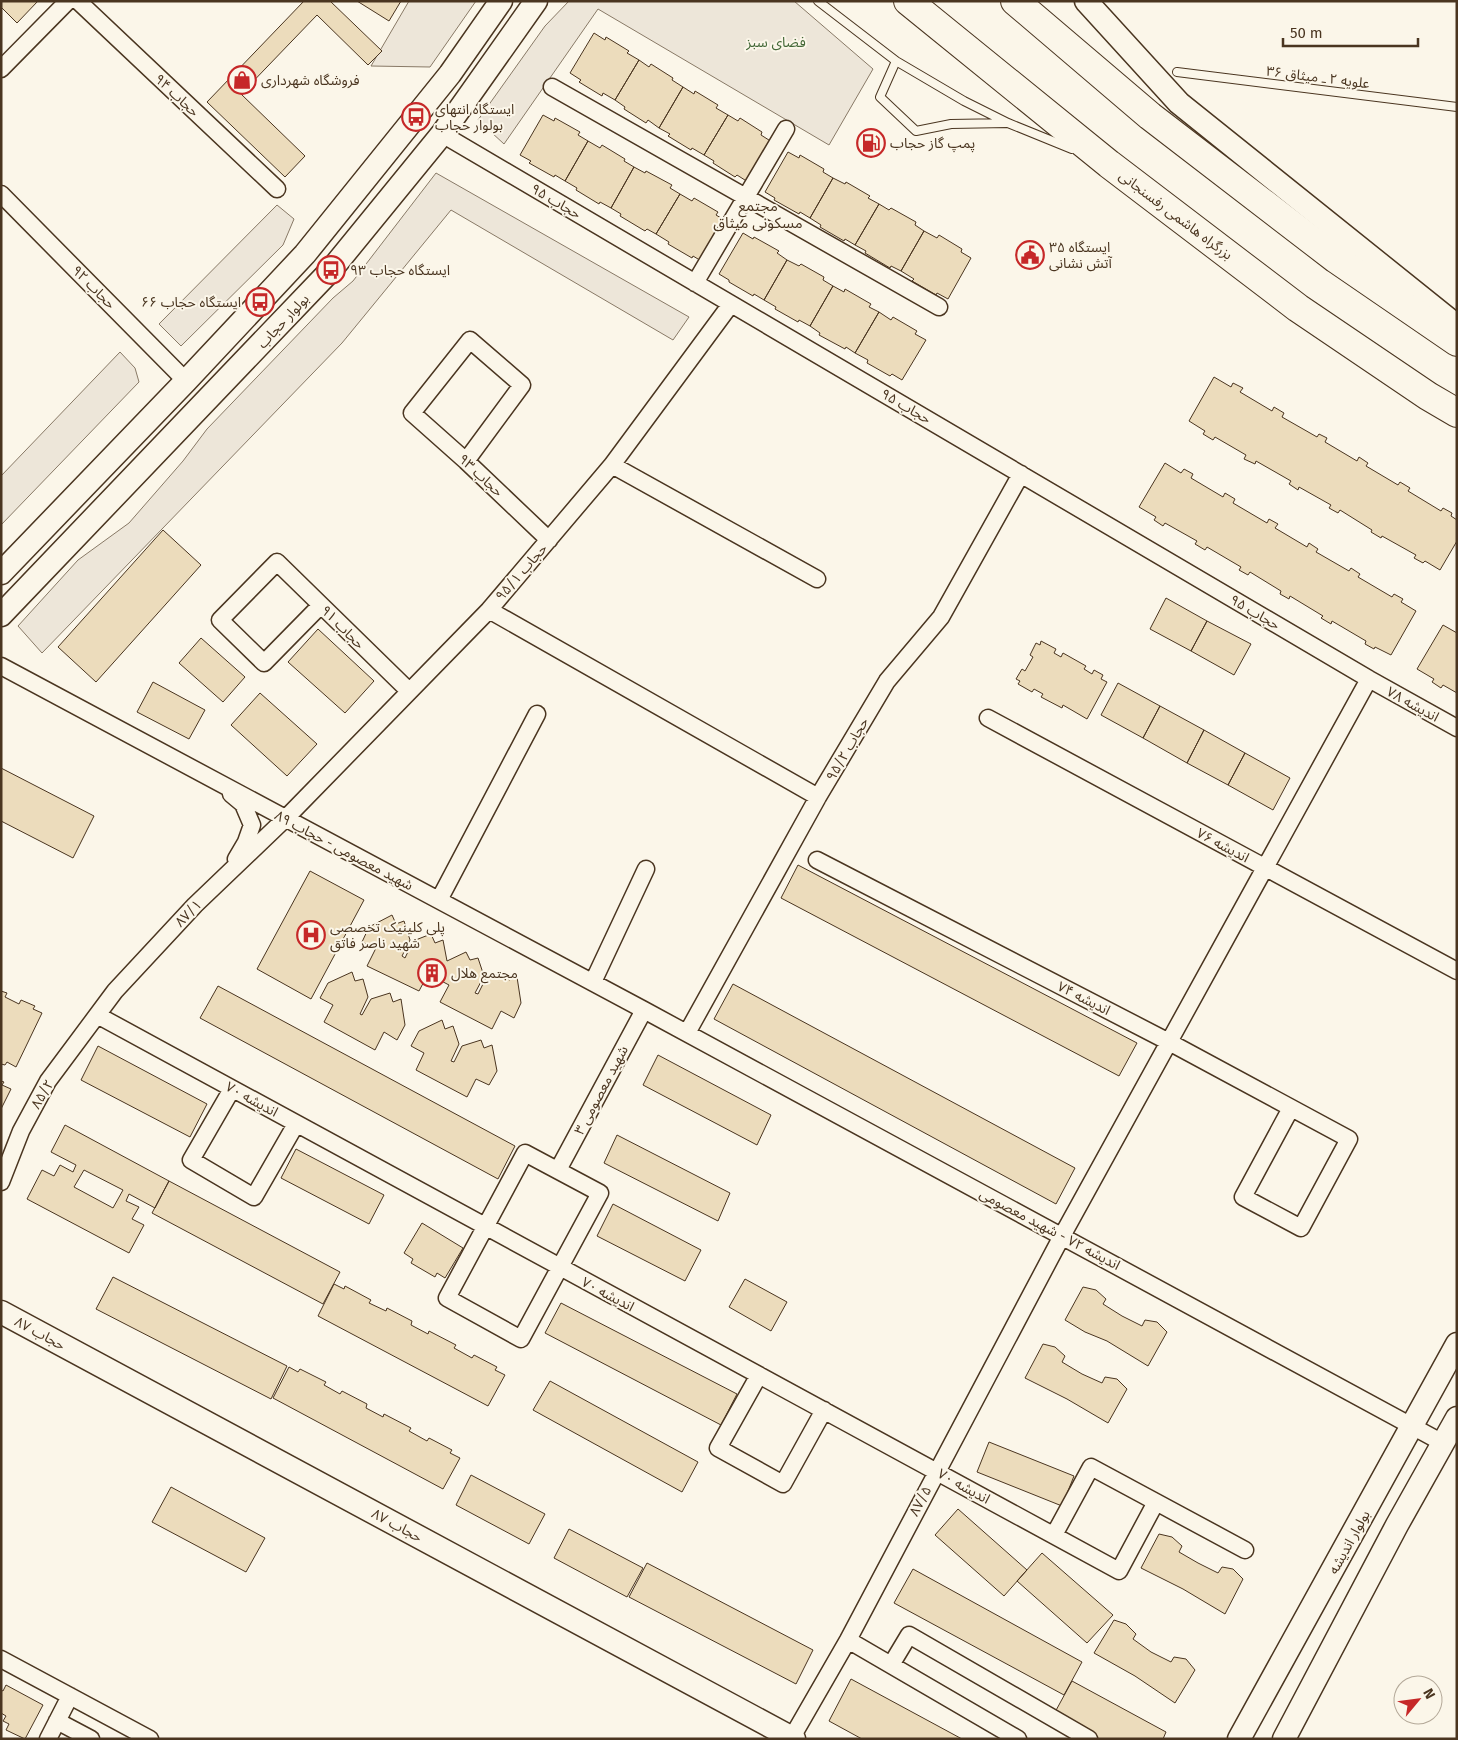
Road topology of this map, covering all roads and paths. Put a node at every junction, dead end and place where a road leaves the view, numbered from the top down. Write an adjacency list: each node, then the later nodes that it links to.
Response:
1 (68, 1): 10 (street)
2 (78, 1): 18 (street, حجاب ۹۴)
3 (501, 1): 26 (main road)
4 (536, 1): 16 (main road, بولوار حجاب)
5 (818, 1): 9 (lane)
6 (908, 1): 17 (highway, بزرگراه هاشمی رفسنجانی)
7 (1015, 1): 25 (highway)
8 (1086, 1): 24 (main road)
9 (896, 61): 14 (lane); 14 (lane)
10 (1, 69)
11 (1177, 72): 13 (lane, علویه ۲ ـ میثاق ۳۶)
12 (552, 87): 20 (street)
13 (1457, 107)
14 (1008, 123): 17 (lane)
15 (786, 129): 20 (street)
16 (442, 134): 21 (street, حجاب ۹۵); 36 (main road, بولوار حجاب)
17 (1109, 164): 27 (highway, بزرگراه هاشمی رفسنجانی)
18 (277, 189)
19 (1, 194): 26 (street, حجاب ۹۲)
20 (745, 197): 21 (street); 23 (street)
21 (695, 283): 22 (street, حجاب ۹۵)
22 (731, 304): 29 (street, حجاب ۹۵/۱); 30 (street, حجاب ۹۵)
23 (938, 307)
24 (1457, 326)
25 (1457, 342)
26 (186, 381): 32 (main road)
27 (1457, 412)
28 (466, 461): 28 (street, حجاب ۹۳); 31 (street, حجاب ۹۳)
29 (612, 465): 31 (street, حجاب ۹۵/۱); 33 (street)
30 (1021, 474): 38 (street, حجاب ۹۵); 44 (street, حجاب ۹۵/۲)
31 (549, 540): 35 (street, حجاب ۹۵/۱)
32 (1, 573)
33 (816, 579)
34 (321, 605): 34 (street, حجاب ۹۱); 39 (street, حجاب ۹۱)
35 (489, 610): 39 (street, حجاب ۹۵/۱); 44 (street)
36 (1, 615)
37 (1, 666): 43 (street, شهید معصومی - حجاب ۸۹)
38 (1370, 679): 42 (street, اندیشه ۷۸); 47 (street, ۸۷/۵)
39 (409, 692): 45 (street, حجاب ۹۵/۱)
40 (537, 714): 50 (street)
41 (988, 718): 47 (street, اندیشه ۷۶)
42 (1457, 728)
43 (221, 783): 45 (street, شهید معصومی - حجاب ۸۹); 49 (street)
44 (818, 797): 55 (street, حجاب ۹۵/۲)
45 (286, 818): 49 (street, ۸۷/۱); 50 (street, شهید معصومی - حجاب ۸۹)
46 (817, 860): 56 (street, اندیشه ۷۴)
47 (1265, 868): 51 (street, اندیشه ۷۶); 56 (street, ۸۷/۵)
48 (646, 869): 52 (street)
49 (226, 876): 54 (street, ۸۷/۱)
50 (439, 900): 52 (street, شهید معصومی - حجاب ۸۹)
51 (1457, 971)
52 (593, 982): 53 (street, شهید معصومی - حجاب ۸۹)
53 (644, 1010): 55 (street, شهید معصومی - حجاب ۸۹); 60 (street, شهید معصومی ۳)
54 (97, 1015): 57 (street, اندیشه ۷۰); 61 (street, ۸۵/۲)
55 (687, 1033): 63 (street, اندیشه ۷۲ - شهید معصومی)
56 (1169, 1042): 58 (street, اندیشه ۷۴); 63 (street, ۸۷/۵)
57 (232, 1089): 59 (street, اندیشه ۷۰); 59 (street)
58 (1291, 1108): 58 (street, اندیشه ۷۴)
59 (296, 1124): 62 (street, اندیشه ۷۰)
60 (558, 1170): 62 (street); 64 (street)
61 (1, 1182)
62 (485, 1227): 64 (street, اندیشه ۷۰); 64 (street)
63 (1062, 1236): 70 (street, اندیشه ۷۲ - شهید معصومی); 72 (street, ۸۷/۵)
64 (560, 1268): 67 (street, اندیشه ۷۰)
65 (1, 1312): 81 (main road, حجاب ۸۷)
66 (1457, 1344): 70 (main road, بولوار اندیشه)
67 (759, 1375): 68 (street, اندیشه ۷۰); 68 (street)
68 (824, 1410): 72 (street, اندیشه ۷۰)
69 (1457, 1418): 71 (main road)
70 (1413, 1426): 71 (street, اندیشه ۷۲ - شهید معصومی); 87 (main road, بولوار اندیشه)
71 (1443, 1443): 88 (main road)
72 (936, 1471): 74 (street, اندیشه ۷۰); 76 (street, ۸۷/۵)
73 (1156, 1502): 74 (street); 74 (street, اندیشه ۷۰); 75 (street)
74 (1054, 1535)
75 (1245, 1550)
76 (848, 1640): 78 (street); 81 (street, ۸۷/۵)
77 (1, 1660): 79 (street)
78 (891, 1666): 85 (street); 86 (street)
79 (70, 1696): 80 (street); 84 (street)
80 (57, 1721): 82 (street); 83 (street)
81 (792, 1738)
82 (48, 1739)
83 (91, 1739)
84 (150, 1739)
85 (1018, 1739)
86 (1089, 1739)
87 (1239, 1739)
88 (1284, 1739)

